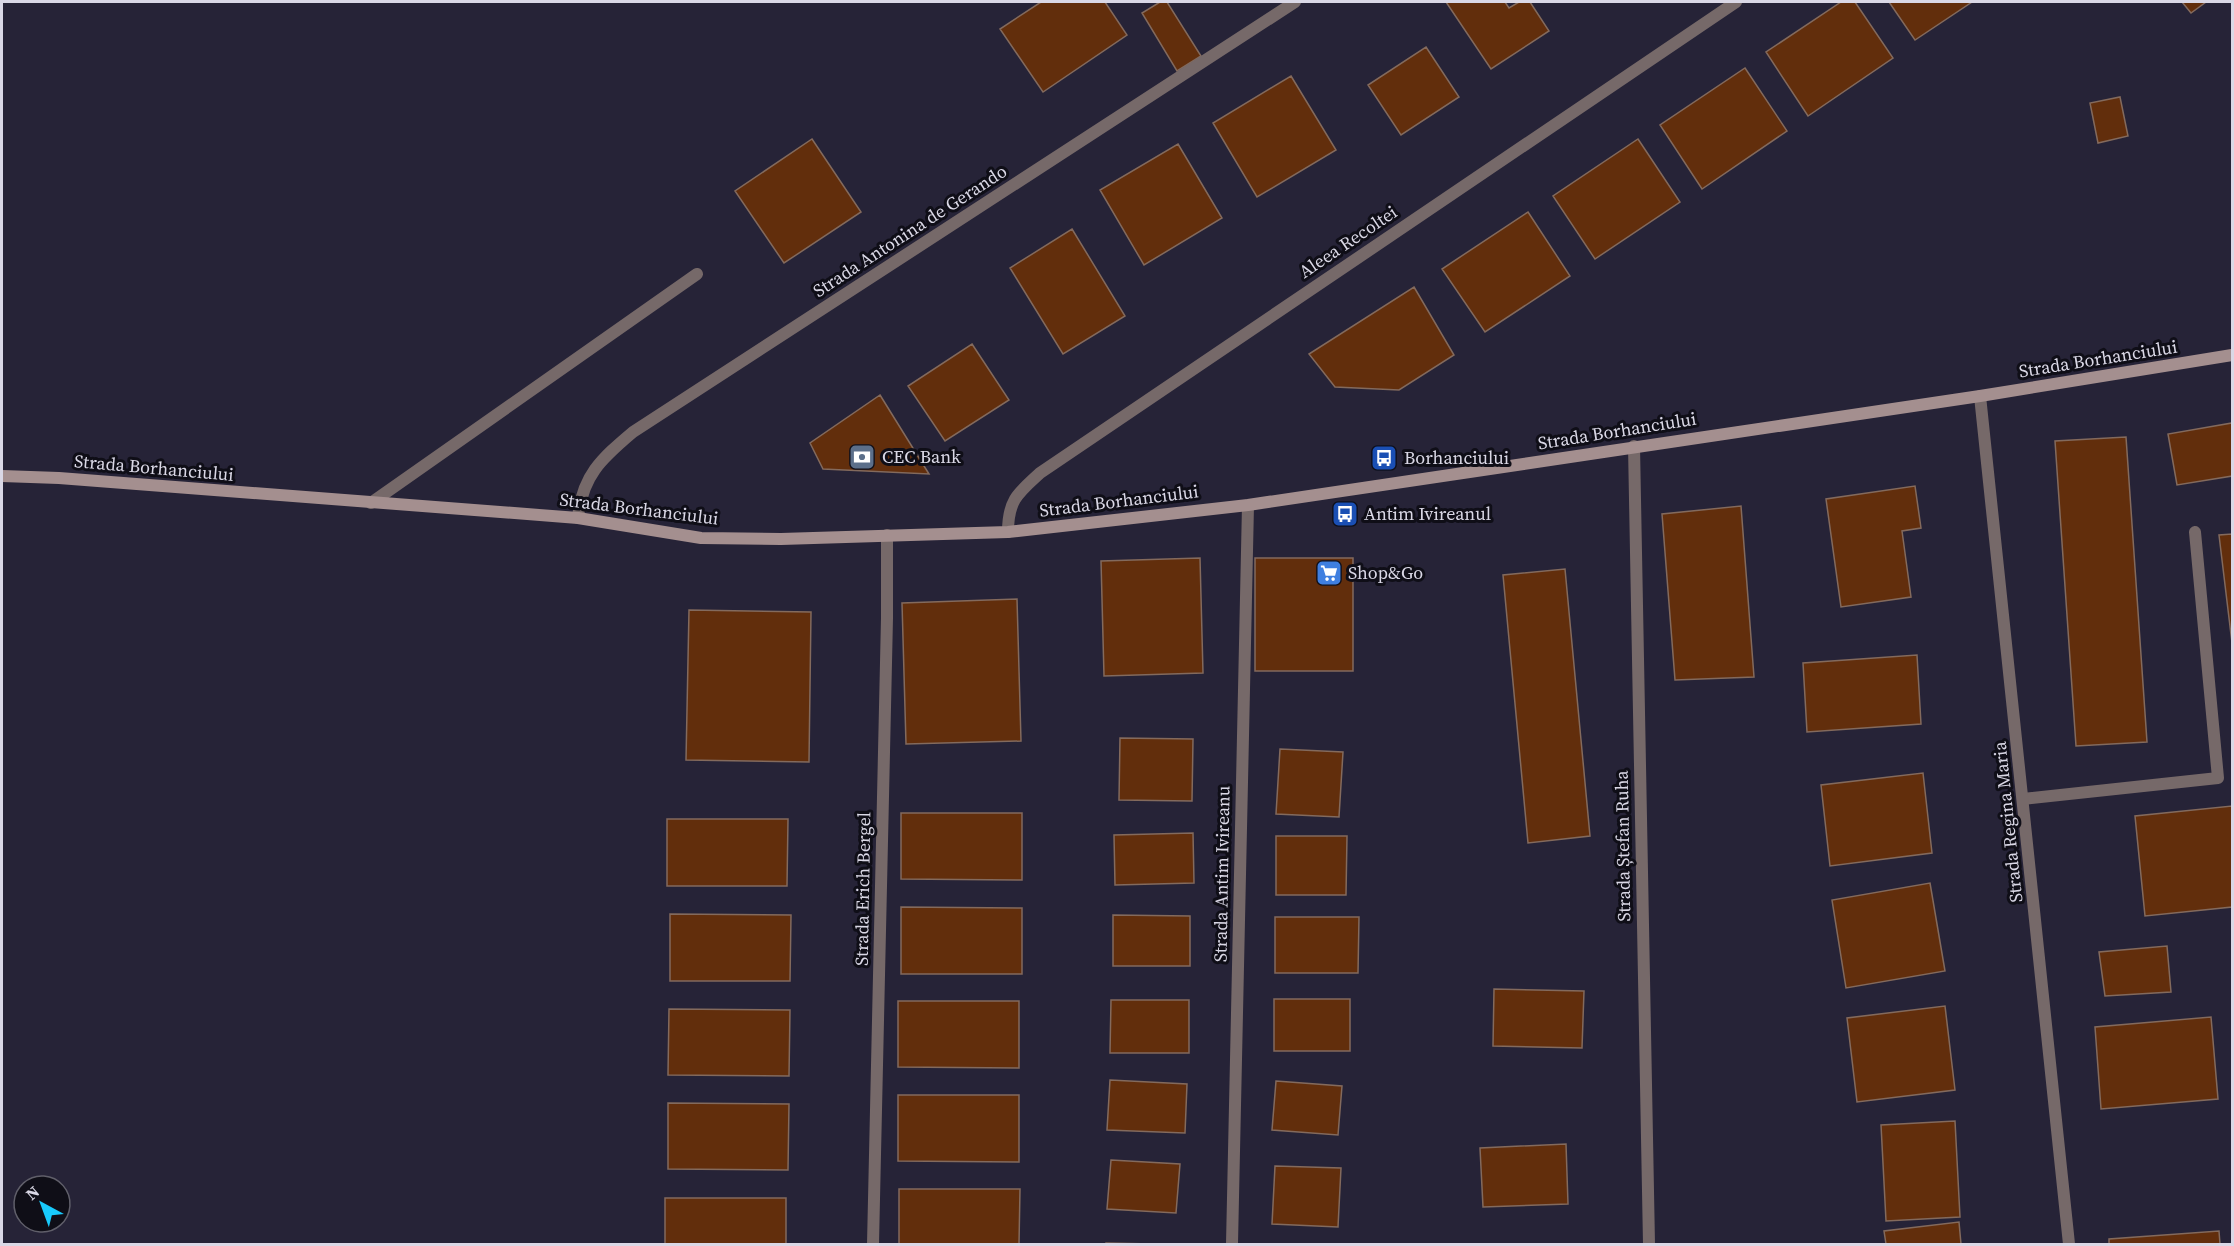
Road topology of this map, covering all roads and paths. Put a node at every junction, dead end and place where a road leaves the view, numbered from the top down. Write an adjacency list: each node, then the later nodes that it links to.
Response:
1 (1295, 2): 10 (street, Strada Antonina de Gerando)
2 (1736, 2): 11 (street, Aleea Recoltei)
3 (697, 274): 8 (street)
4 (2232, 355): 5 (main road, Strada Borhanciului)
5 (1980, 396): 6 (main road, Strada Borhanciului); 14 (street, Strada Regina Maria)
6 (1634, 446): 9 (main road, Strada Borhanciului); 17 (street, Strada Ștefan Ruha)
7 (2, 476): 8 (main road, Strada Borhanciului)
8 (371, 503): 10 (main road, Strada Borhanciului)
9 (1248, 505): 11 (main road, Strada Borhanciului); 16 (street, Strada Antim Ivireanu)
10 (578, 518): 13 (main road, Strada Borhanciului)
11 (1008, 532): 13 (main road, Strada Borhanciului)
12 (2195, 532): 14 (street)
13 (886, 535): 15 (street, Strada Erich Bergel)
14 (2023, 799): 18 (street, Strada Regina Maria)
15 (873, 1245)
16 (1232, 1245)
17 (1649, 1245)
18 (2069, 1245)

